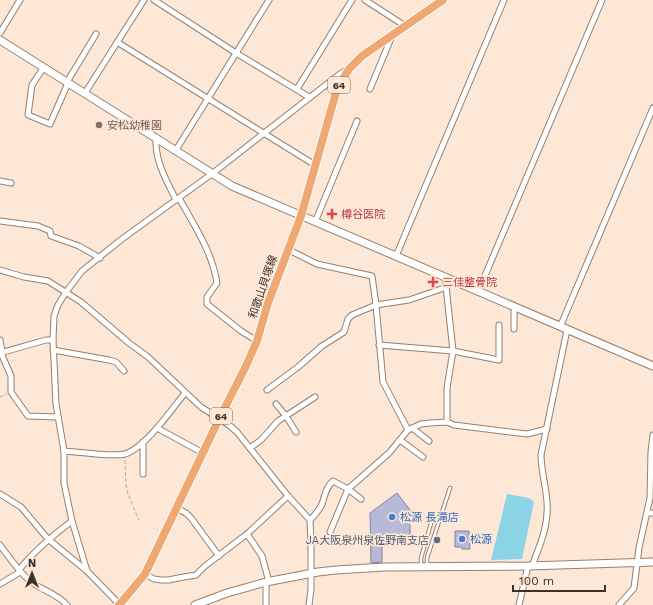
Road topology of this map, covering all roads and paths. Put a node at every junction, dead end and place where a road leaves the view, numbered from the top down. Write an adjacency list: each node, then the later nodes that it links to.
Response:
1 (20, 0): 11 (street)
2 (144, 0): 15 (street)
3 (154, 0): 16 (street)
4 (268, 0): 16 (street)
5 (352, 0): 21 (street)
6 (365, 0): 10 (street)
7 (443, 0): 10 (main road, 和歌山貝塚線 / 64)
8 (504, 0): 39 (street)
9 (602, 0): 45 (street)
10 (405, 26): 13 (main road, 和歌山貝塚線 / 64)
11 (0, 33)
12 (96, 34): 19 (street)
13 (392, 35): 18 (main road, 和歌山貝塚線 / 64); 20 (street)
14 (0, 40): 17 (street)
15 (117, 42): 22 (street); 24 (street)
16 (236, 53): 21 (street); 24 (street)
17 (44, 67): 19 (street); 19 (street)
18 (349, 69): 23 (street); 30 (main road, 和歌山貝塚線 / 64)
19 (68, 82): 22 (street)
20 (370, 89)
21 (296, 90): 23 (street)
22 (85, 93): 28 (street)
23 (309, 97): 27 (street)
24 (207, 99): 27 (street); 29 (street)
25 (653, 108): 49 (street)
26 (357, 121): 37 (street)
27 (264, 134): 30 (street); 31 (street)
28 (156, 138): 29 (street); 34 (street)
29 (176, 150): 31 (street)
30 (315, 165): 35 (main road, 和歌山貝塚線 / 64)
31 (213, 173): 34 (street); 35 (street)
32 (0, 181): 33 (street)
33 (11, 183)
34 (178, 199): 40 (street); 53 (street)
35 (301, 216): 37 (street); 38 (main road, 和歌山貝塚線 / 64)
36 (0, 221): 40 (street)
37 (315, 222): 39 (street)
38 (287, 249): 46 (street); 53 (main road, 和歌山貝塚線 / 64)
39 (396, 256): 42 (street)
40 (100, 258): 44 (street)
41 (0, 270): 44 (street)
42 (445, 277): 43 (street); 45 (street)
43 (447, 287): 46 (street); 56 (street)
44 (66, 292): 52 (street); 62 (street)
45 (478, 292): 47 (street)
46 (376, 305): 54 (street); 60 (street)
47 (515, 308): 49 (street); 50 (street)
48 (499, 325): 56 (street)
49 (564, 328): 58 (street); 72 (street)
50 (514, 329)
51 (0, 340): 57 (street)
52 (53, 340): 55 (street); 57 (street)
53 (257, 341): 68 (main road, 和歌山貝塚線 / 64)
54 (379, 345): 56 (street); 71 (street)
55 (53, 350): 59 (street); 67 (street)
56 (452, 352): 69 (street)
57 (1, 353): 61 (street)
58 (653, 366)
59 (124, 370)
60 (267, 390)
61 (11, 392): 63 (path); 67 (street)
62 (185, 393): 68 (street); 70 (street)
63 (0, 397)
64 (316, 397): 66 (street)
65 (276, 404): 66 (street)
66 (286, 416): 73 (street); 78 (street)
67 (58, 418): 79 (street)
68 (219, 419): 78 (street); 80 (main road, 和歌山貝塚線 / 64)
69 (447, 422): 71 (street); 72 (street)
70 (157, 428): 77 (street); 80 (street)
71 (410, 429): 75 (street); 76 (street)
72 (547, 429): 103 (street)
73 (296, 432)
74 (653, 435): 91 (street)
75 (400, 440): 82 (street); 85 (street)
76 (429, 441)
77 (143, 442): 81 (street); 83 (street)
78 (250, 448): 87 (street)
79 (64, 451): 81 (street); 95 (street)
80 (203, 453): 89 (main road, 和歌山貝塚線 / 64)
81 (125, 454): 93 (path)
82 (423, 457)
83 (143, 474)
84 (450, 488): 104 (lane)
85 (348, 490): 88 (street); 94 (street); 96 (street)
86 (0, 494): 98 (street)
87 (288, 496): 94 (street); 97 (street)
88 (361, 499)
89 (176, 508): 100 (street); 107 (main road, 和歌山貝塚線 / 64)
90 (434, 513): 104 (lane)
91 (647, 513): 92 (street); 102 (street)
92 (653, 514)
93 (139, 520)
94 (310, 520): 108 (street)
95 (72, 521): 98 (street); 106 (street)
96 (330, 532)
97 (247, 534): 100 (street); 109 (street)
98 (48, 539): 105 (street); 106 (street)
99 (0, 545): 105 (street)
100 (219, 556): 107 (street)
101 (653, 562): 102 (street)
102 (638, 563): 103 (street); 117 (street)
103 (530, 566): 104 (street); 116 (street)
104 (424, 567): 108 (street)
105 (19, 571): 110 (street); 111 (street)
106 (87, 571): 112 (street)
107 (145, 574): 112 (main road, 和歌山貝塚線 / 64)
108 (310, 574): 109 (street); 115 (street)
109 (268, 582): 113 (street); 114 (street)
110 (0, 584)
111 (67, 605)
112 (120, 605)
113 (196, 605)
114 (266, 605)
115 (309, 605)
116 (519, 605)
117 (619, 605)

